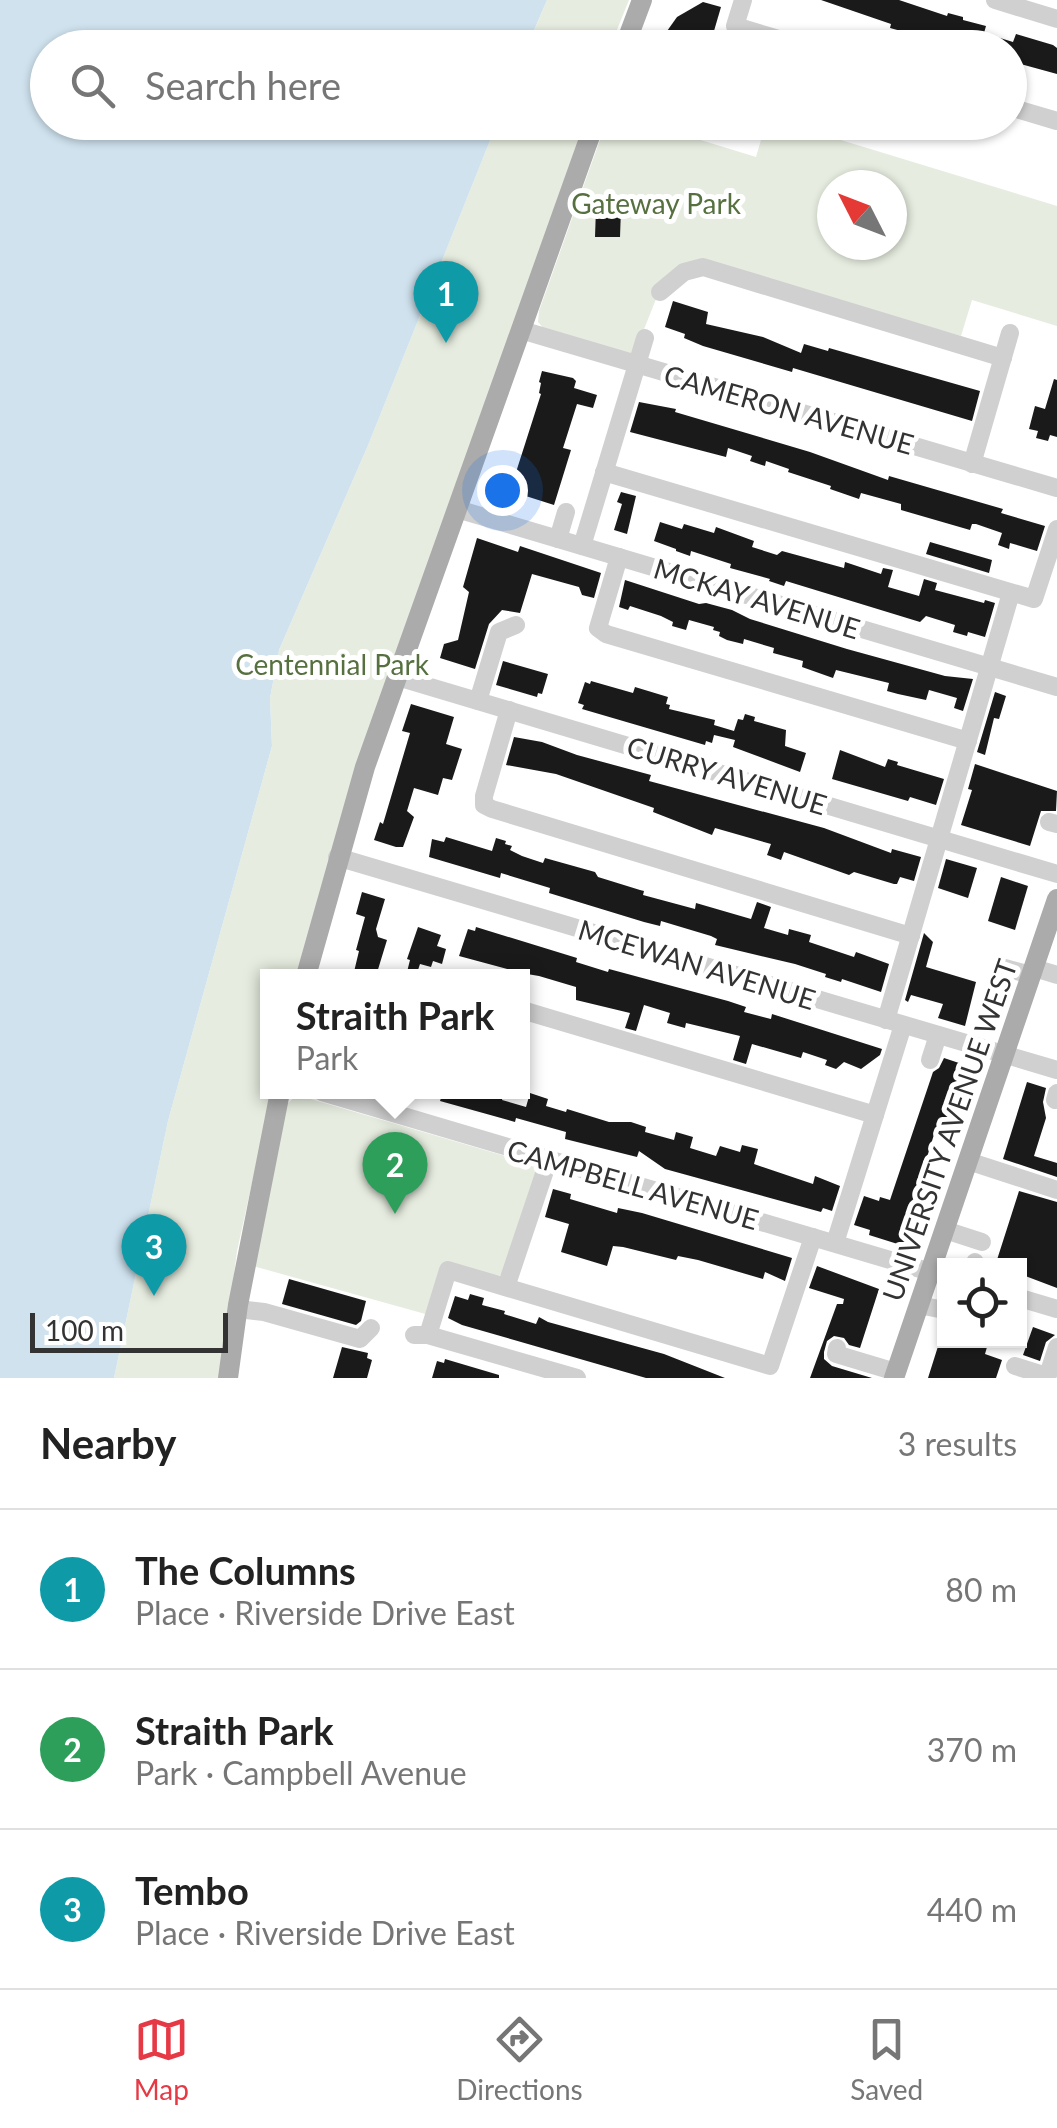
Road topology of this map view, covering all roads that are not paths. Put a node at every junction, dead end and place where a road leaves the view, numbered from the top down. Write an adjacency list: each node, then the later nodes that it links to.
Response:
1 (642, 0): 5 (main road)
2 (743, 0): 6 (street)
3 (995, 0): 4 (street)
4 (1057, 18)
5 (631, 30)
6 (747, 30)
7 (1027, 112): 8 (street)
8 (1057, 121)
9 (589, 140): 11 (main road)
10 (660, 292): 14 (street)
11 (521, 330): 15 (street, CAMERON AVENUE); 19 (main road)
12 (1010, 333): 14 (street)
13 (645, 338): 15 (street)
14 (1002, 358): 16 (street)
15 (636, 364): 16 (street, CAMERON AVENUE); 17 (street)
16 (972, 464): 18 (street, CAMERON AVENUE)
17 (604, 472): 23 (street); 25 (street)
18 (1057, 488)
19 (457, 509): 22 (street, MCKAY AVENUE); 28 (main road)
20 (566, 512): 22 (street)
21 (1057, 529): 25 (street)
22 (558, 539): 23 (street, MCKAY AVENUE)
23 (582, 546): 24 (street, MCKAY AVENUE)
24 (619, 557): 27 (street, MCKAY AVENUE); 32 (street)
25 (1012, 592): 27 (street)
26 (516, 624): 30 (street)
27 (990, 667): 29 (street, MCKAY AVENUE); 32 (street)
28 (397, 676): 30 (street, CURRY AVENUE); 34 (main road)
29 (1047, 678)
30 (479, 706): 31 (street, CURRY AVENUE)
31 (509, 710): 33 (street, CURRY AVENUE); 37 (street)
32 (968, 741): 33 (street)
33 (946, 835): 35 (street, CURRY AVENUE); 37 (street)
34 (337, 857): 39 (main road); 43 (street, MCEWAN AVENUE)
35 (1057, 874)
36 (1057, 899): 40 (main road, UNIVERSITY AVENUE WEST)
37 (911, 936): 43 (street)
38 (1001, 968): 40 (street)
39 (308, 969)
40 (1032, 972): 41 (street); 45 (main road, UNIVERSITY AVENUE WEST)
41 (1057, 975)
42 (530, 1012): 52 (street)
43 (895, 1022): 44 (street, MCEWAN AVENUE); 52 (street)
44 (938, 1035): 45 (street, MCEWAN AVENUE); 46 (street)
45 (1004, 1055): 47 (street, MCEWAN AVENUE); 54 (main road, UNIVERSITY AVENUE WEST)
46 (930, 1060)
47 (1057, 1070)
48 (279, 1099): 68 (main road)
49 (346, 1099): 51 (street, CAMPBELL AVENUE)
50 (389, 1099): 51 (street)
51 (385, 1110): 53 (street, CAMPBELL AVENUE)
52 (875, 1114): 59 (street)
53 (549, 1158): 57 (street, CAMPBELL AVENUE); 63 (street)
54 (968, 1161): 55 (street); 56 (main road, UNIVERSITY AVENUE WEST)
55 (1057, 1190)
56 (944, 1230): 58 (street); 60 (main road, UNIVERSITY AVENUE WEST)
57 (813, 1237): 59 (street, CAMPBELL AVENUE); 63 (street)
58 (982, 1242)
59 (835, 1243): 61 (street, CAMPBELL AVENUE)
60 (940, 1258)
61 (937, 1274)
62 (937, 1276): 65 (main road, UNIVERSITY AVENUE WEST)
63 (506, 1288): 76 (street)
64 (1027, 1300): 67 (street)
65 (919, 1305): 66 (street); 73 (main road, UNIVERSITY AVENUE WEST)
66 (937, 1309)
67 (1057, 1309)
68 (238, 1310): 69 (street); 75 (main road)
69 (371, 1328)
70 (837, 1348): 73 (street)
71 (1057, 1348): 74 (street)
72 (1015, 1366): 74 (street)
73 (895, 1375)
74 (1047, 1377)
75 (228, 1378)
76 (577, 1378)

